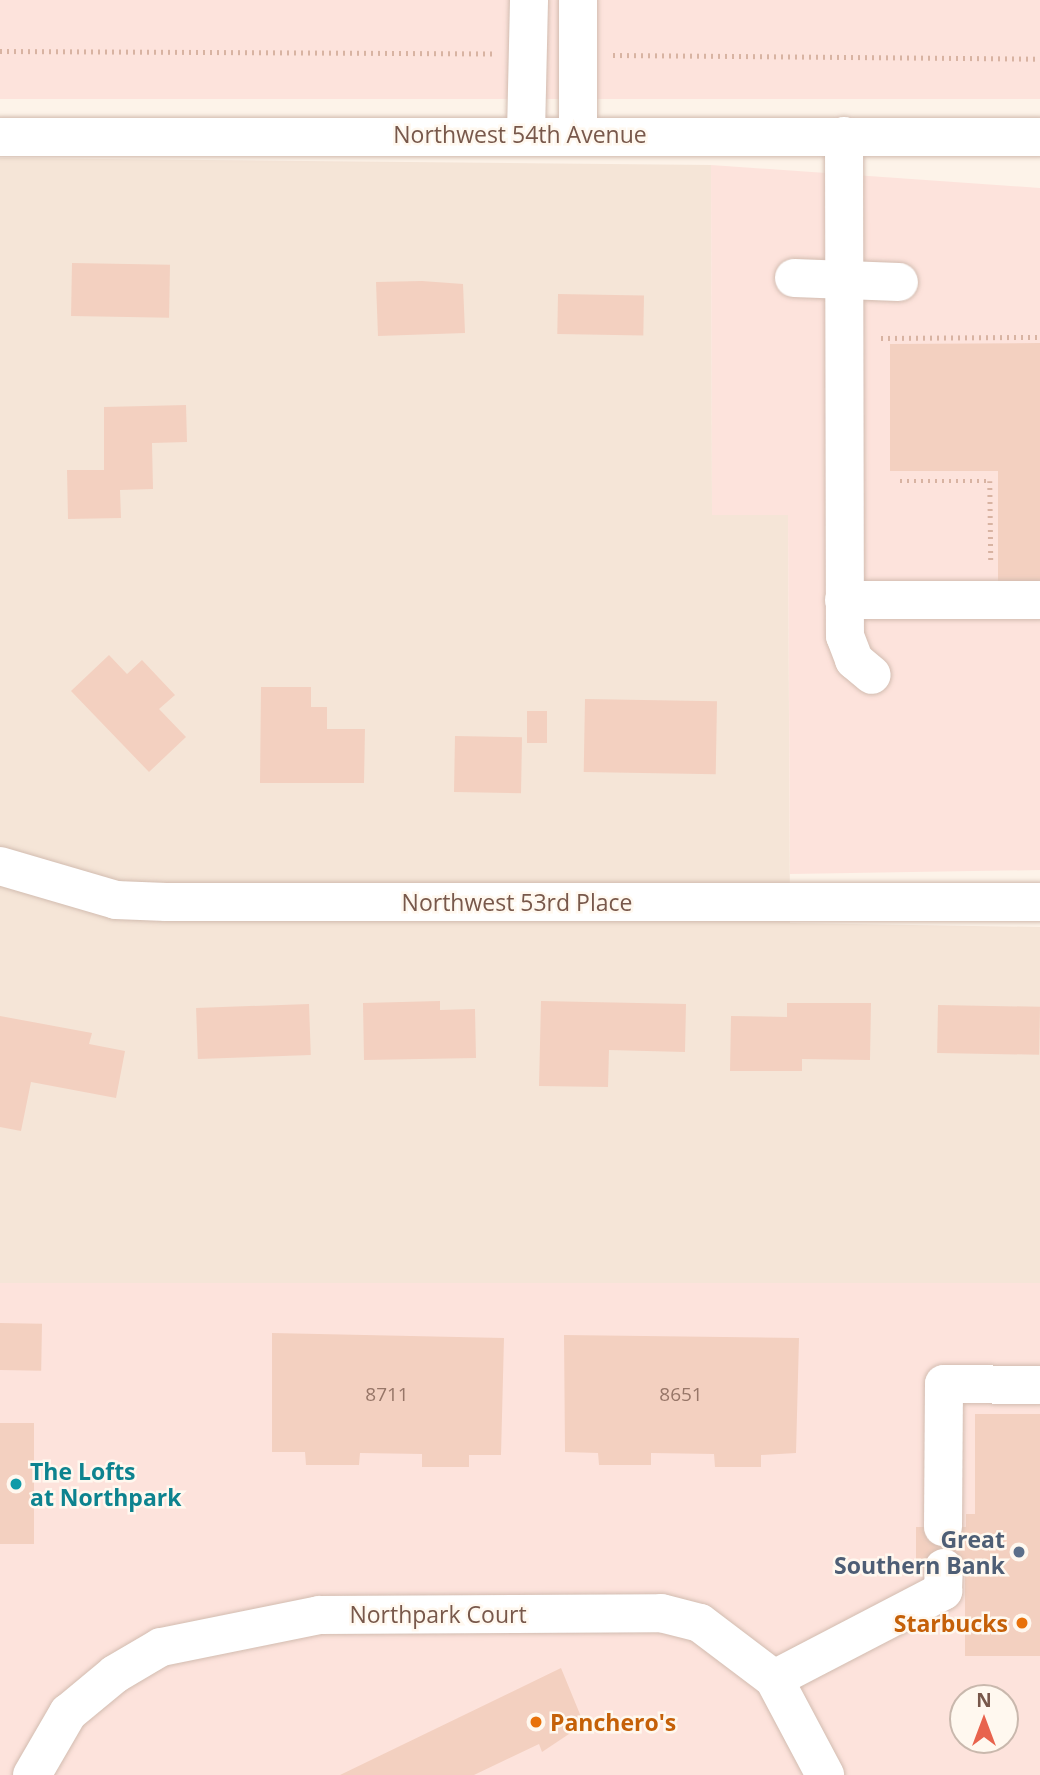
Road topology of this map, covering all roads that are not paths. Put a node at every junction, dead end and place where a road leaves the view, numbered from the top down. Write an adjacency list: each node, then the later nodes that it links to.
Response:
1 (578, 0): 4 (street)
2 (527, 3): 3 (street)
3 (526, 133): 4 (street, Northwest 54th Avenue); 6 (street, Northwest 54th Avenue)
4 (578, 133): 5 (street, Northwest 54th Avenue)
5 (844, 136): 7 (street, Northwest 54th Avenue); 9 (street)
6 (0, 137)
7 (1040, 137)
8 (794, 278): 9 (street)
9 (845, 280): 10 (street); 11 (street)
10 (898, 282)
11 (844, 600): 12 (street); 13 (street)
12 (1040, 600)
13 (872, 675)
14 (0, 866): 15 (street, Northwest 53rd Place)
15 (1040, 902)
16 (1040, 1385): 17 (street)
17 (943, 1527)
18 (944, 1568): 19 (street)
19 (774, 1679): 20 (street, Northpark Court); 21 (street, Northpark Court)
20 (32, 1775)
21 (825, 1775)

